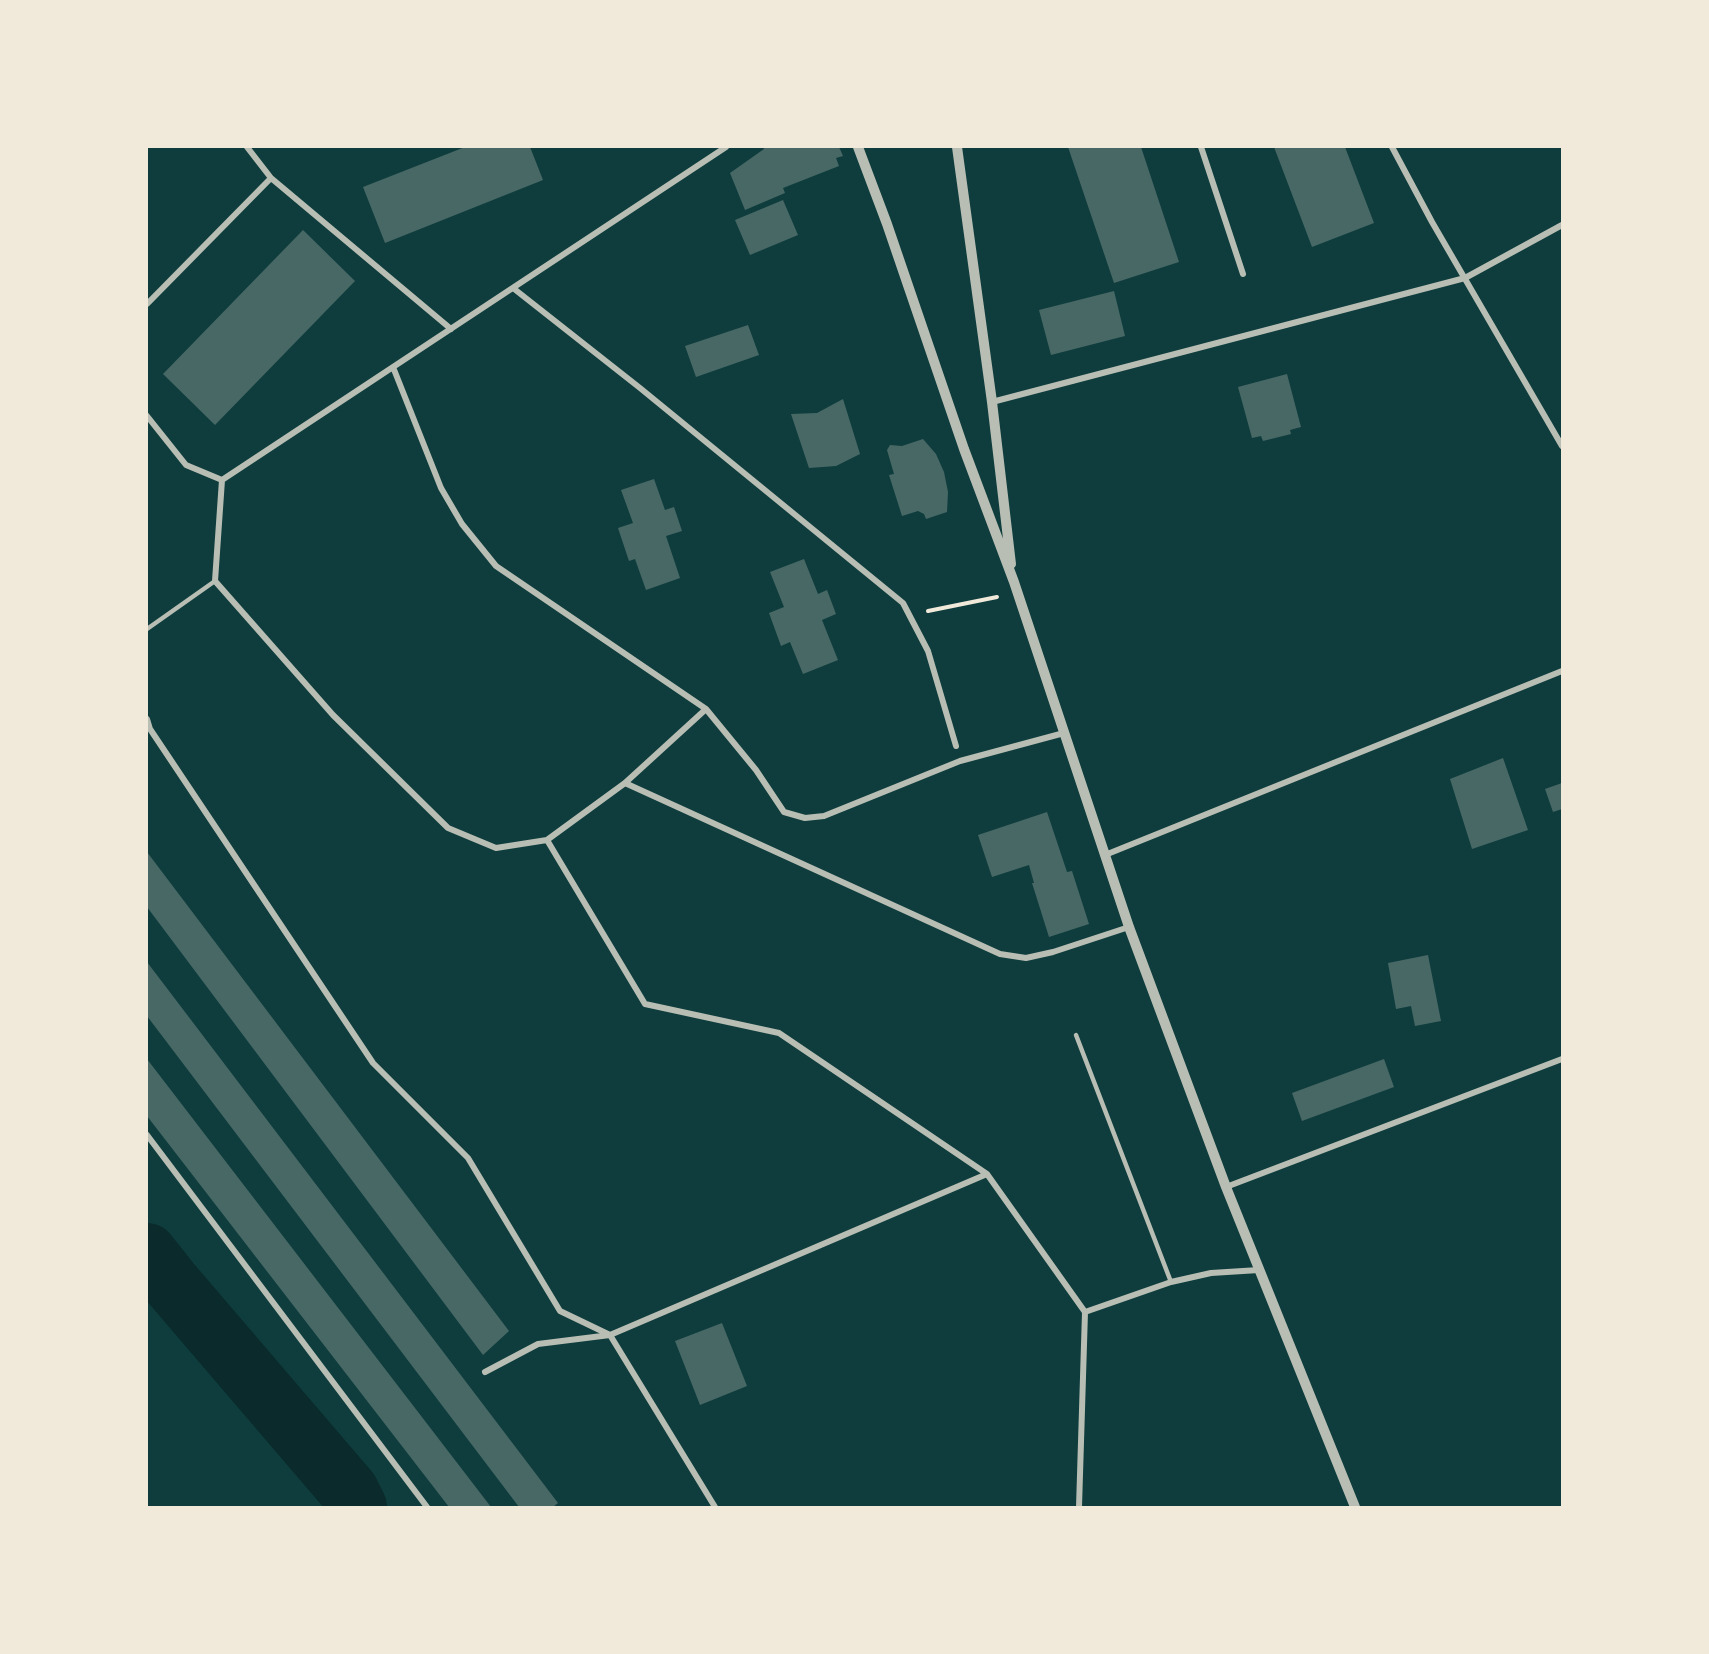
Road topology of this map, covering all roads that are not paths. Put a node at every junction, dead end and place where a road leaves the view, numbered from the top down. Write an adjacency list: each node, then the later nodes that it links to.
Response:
1 (247, 147): 7 (street)
2 (726, 147): 11 (street)
3 (858, 147): 20 (street)
4 (957, 147): 15 (street)
5 (1201, 147): 9 (street)
6 (1392, 147): 10 (street)
7 (271, 178): 12 (street); 13 (street)
8 (1562, 225): 10 (street)
9 (1243, 274)
10 (1465, 278): 15 (street); 17 (street)
11 (513, 288): 13 (street); 26 (street)
12 (147, 304)
13 (451, 329): 14 (street)
14 (393, 367): 18 (street); 23 (street)
15 (992, 402): 20 (street)
16 (147, 416): 18 (street)
17 (1562, 446)
18 (222, 480): 19 (street)
19 (215, 581): 21 (lane); 28 (street)
20 (1015, 587): 25 (street)
21 (147, 629)
22 (1562, 671): 29 (street)
23 (706, 709): 25 (street); 27 (street)
24 (147, 719): 39 (street)
25 (1064, 733): 29 (street)
26 (956, 746)
27 (624, 783): 28 (street); 30 (street)
28 (547, 840): 34 (street)
29 (1105, 855): 30 (street)
30 (1129, 927): 35 (street)
31 (1076, 1035): 37 (lane)
32 (1562, 1059): 35 (street)
33 (147, 1135): 41 (street)
34 (987, 1174): 38 (street); 39 (street)
35 (1226, 1187): 36 (street)
36 (1258, 1270): 37 (street); 44 (street)
37 (1171, 1282): 38 (street)
38 (1085, 1312): 43 (street)
39 (610, 1335): 40 (street); 42 (street)
40 (485, 1372)
41 (427, 1507)
42 (715, 1507)
43 (1079, 1507)
44 (1354, 1507)

